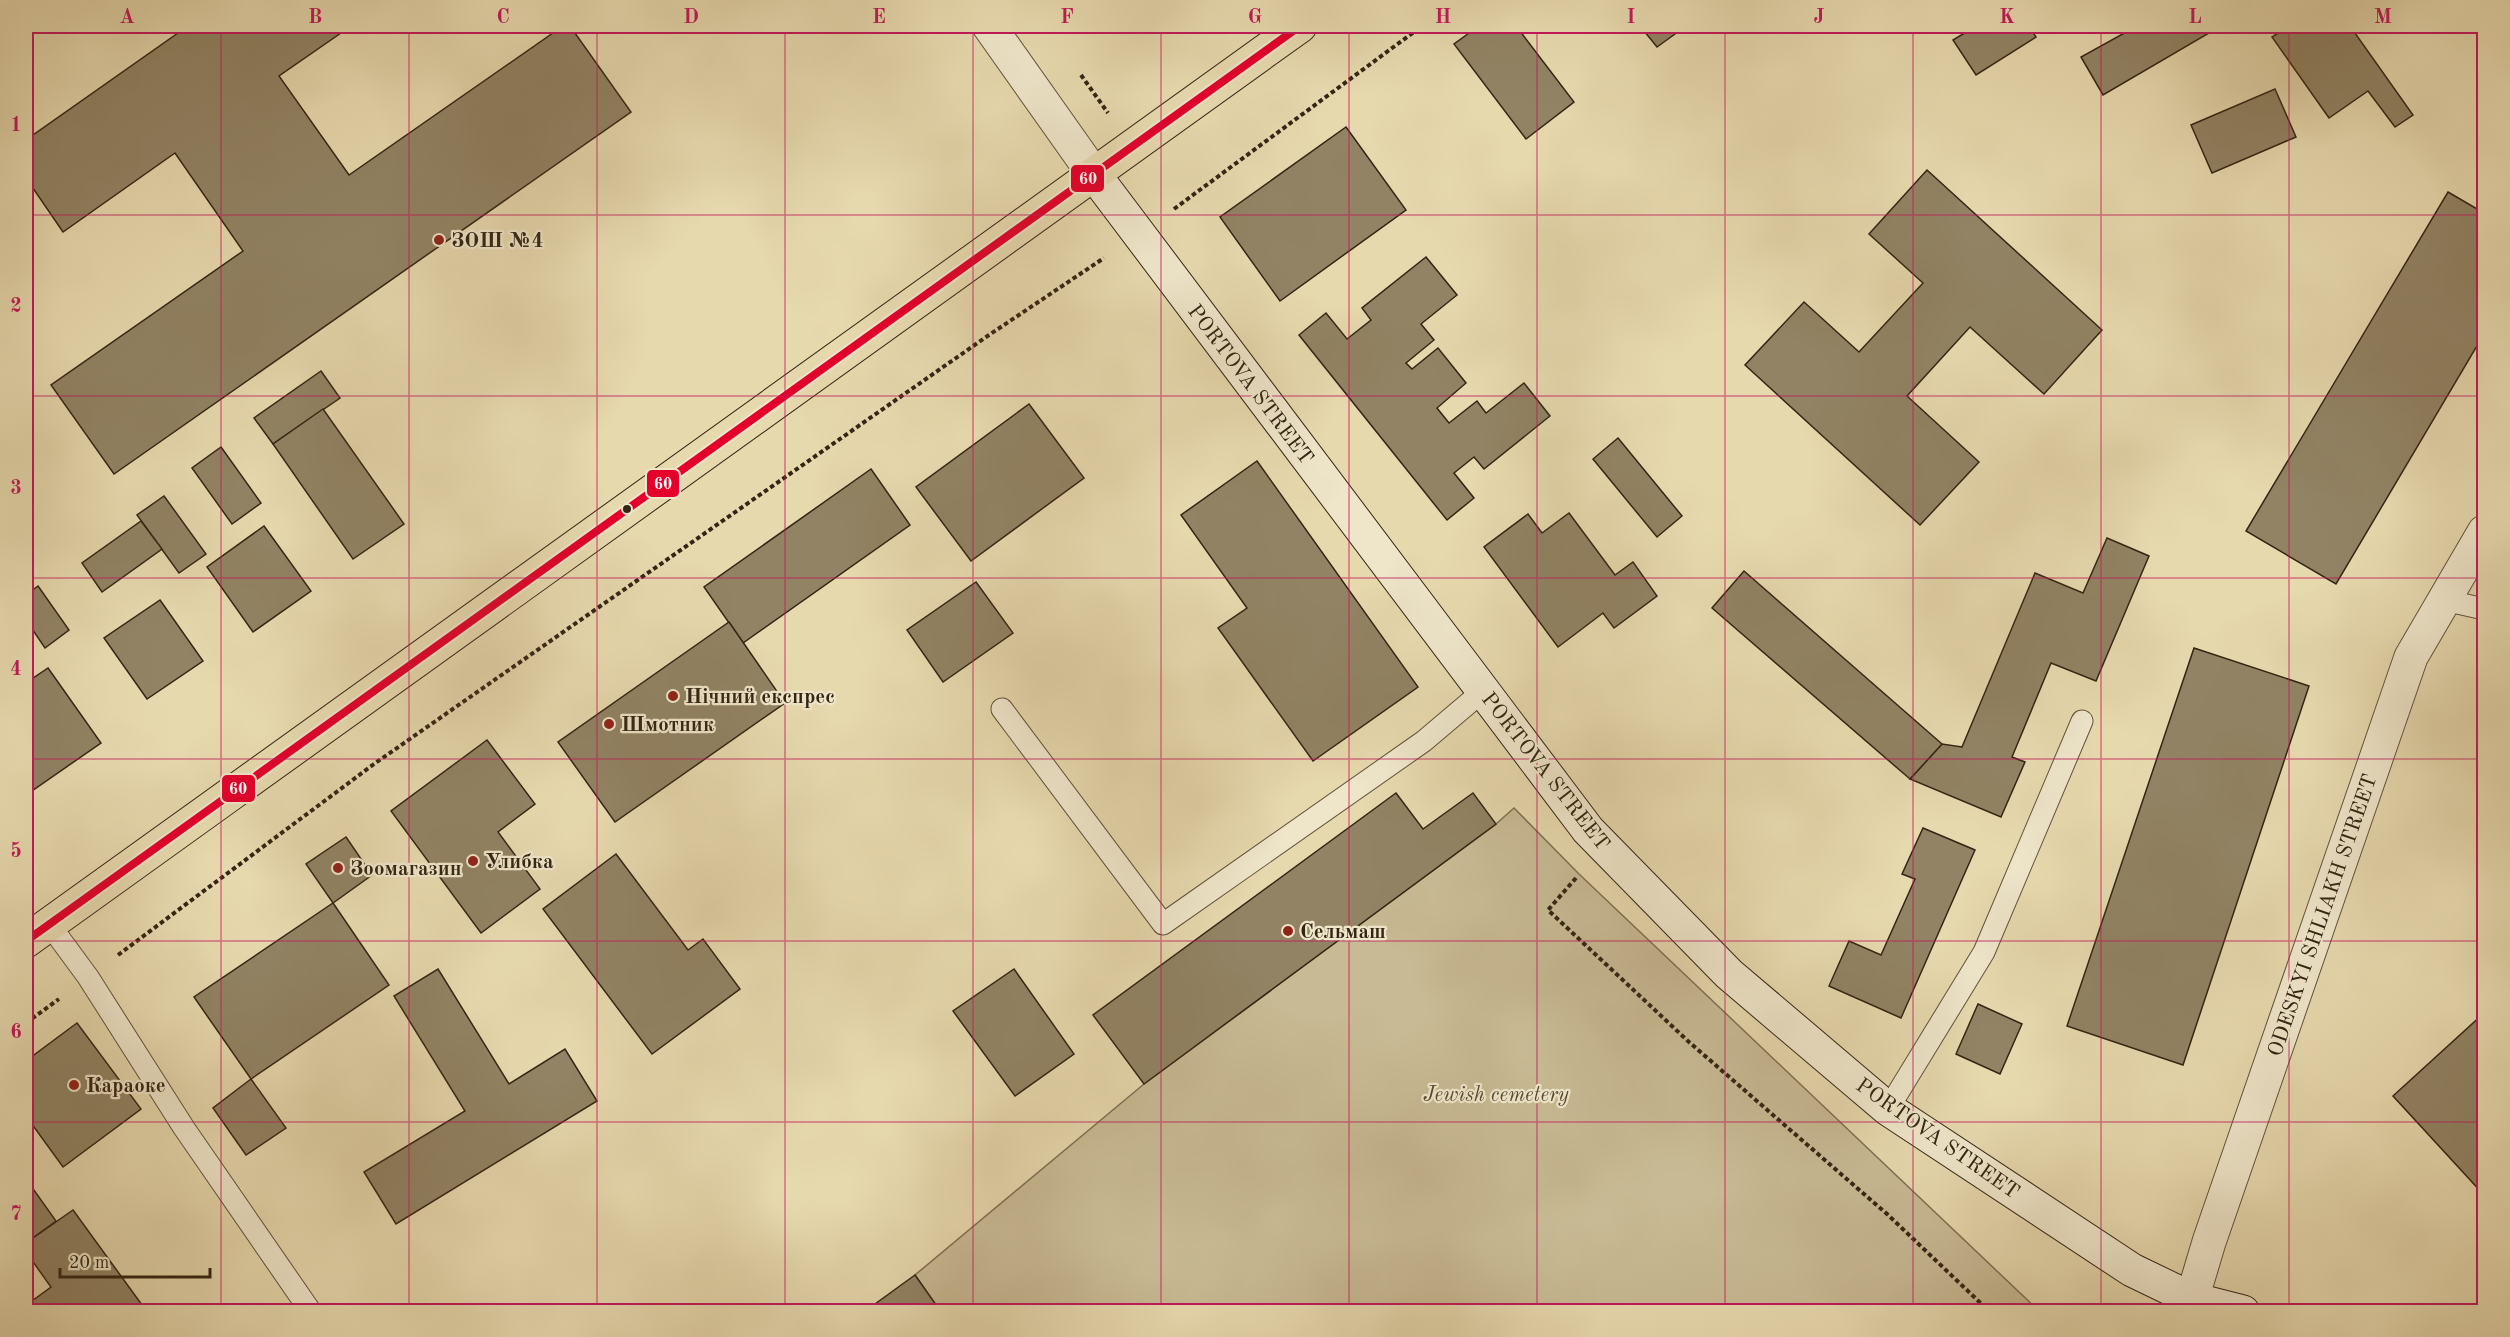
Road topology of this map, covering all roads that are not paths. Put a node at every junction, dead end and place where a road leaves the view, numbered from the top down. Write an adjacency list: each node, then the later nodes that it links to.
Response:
1 (989, 26): 3 (main road, PORTOVA STREET)
2 (1300, 26): 3 (main road)
3 (1093, 173): 7 (main road, PORTOVA STREET); 10 (main road)
4 (2484, 531): 5 (main road, ODESKYI SHLIAKH STREET)
5 (2444, 600): 6 (lane); 12 (main road, ODESKYI SHLIAKH STREET)
6 (2484, 609)
7 (1483, 691): 8 (lane); 11 (main road, PORTOVA STREET)
8 (1002, 708)
9 (2082, 721): 11 (lane)
10 (37, 933): 13 (lane)
11 (1888, 1109): 12 (main road, PORTOVA STREET)
12 (2191, 1305): 14 (main road, PORTOVA STREET)
13 (311, 1311)
14 (2243, 1311)

